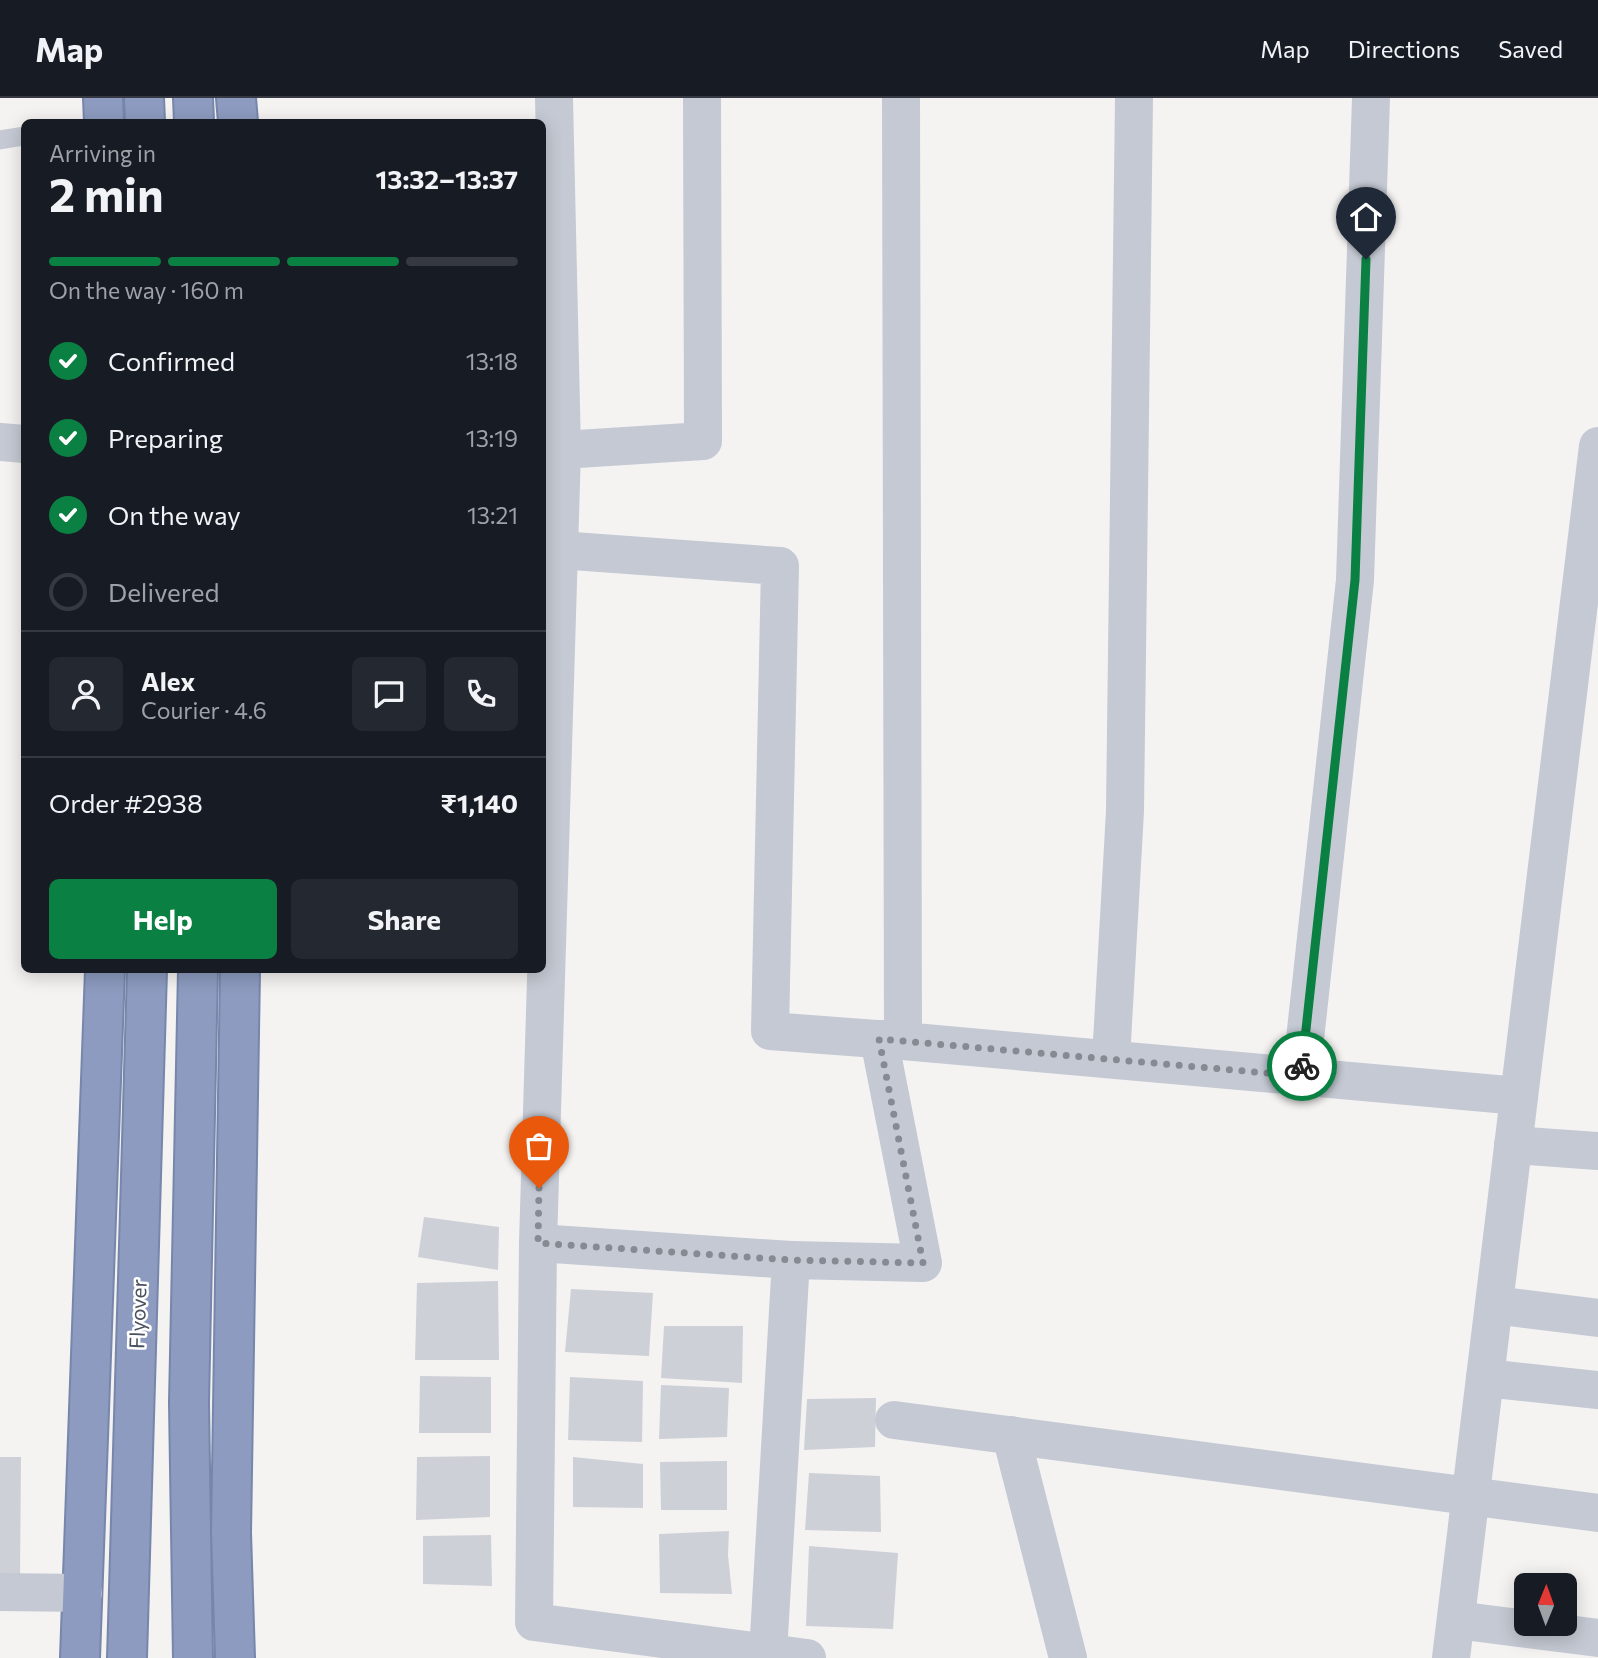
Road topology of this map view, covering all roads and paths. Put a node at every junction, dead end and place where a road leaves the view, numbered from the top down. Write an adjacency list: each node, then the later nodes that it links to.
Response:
1 (103, 98): 10 (highway)
2 (144, 98): 11 (highway)
3 (193, 98): 12 (highway)
4 (236, 98): 13 (highway)
5 (554, 98): 19 (street)
6 (702, 98): 19 (street)
7 (901, 98): 26 (street)
8 (1134, 98): 27 (street)
9 (1371, 98): 28 (street)
10 (104, 119)
11 (145, 119)
12 (194, 119)
13 (238, 119)
14 (21, 136): 15 (lane)
15 (0, 140)
16 (0, 442): 17 (street)
17 (21, 444)
18 (1598, 446): 21 (street)
19 (552, 450): 20 (street)
20 (559, 550): 26 (street); 32 (street)
21 (1590, 575): 29 (street)
22 (105, 973): 43 (highway)
23 (147, 973): 48 (highway, Flyover)
24 (198, 973): 49 (highway)
25 (240, 973): 50 (highway)
26 (891, 1040): 27 (street); 33 (street)
27 (1111, 1059): 28 (street)
28 (1301, 1076): 29 (street)
29 (1519, 1096): 30 (street)
30 (1513, 1145): 31 (street); 34 (street)
31 (1598, 1151)
32 (538, 1243): 33 (street); 46 (street)
33 (791, 1260): 46 (street)
34 (1494, 1305): 35 (street); 36 (street)
35 (1598, 1318)
36 (1485, 1378): 37 (street); 40 (street)
37 (1598, 1390)
38 (894, 1420): 39 (street)
39 (1011, 1435): 40 (street); 52 (street)
40 (1471, 1495): 41 (street); 44 (street)
41 (1598, 1513)
42 (0, 1592): 43 (street)
43 (83, 1593): 47 (highway)
44 (1456, 1620): 45 (street); 53 (street)
45 (1598, 1638)
46 (768, 1653): 51 (street)
47 (80, 1658)
48 (127, 1658)
49 (193, 1658)
50 (235, 1658)
51 (807, 1658)
52 (1068, 1658)
53 (1451, 1658)

